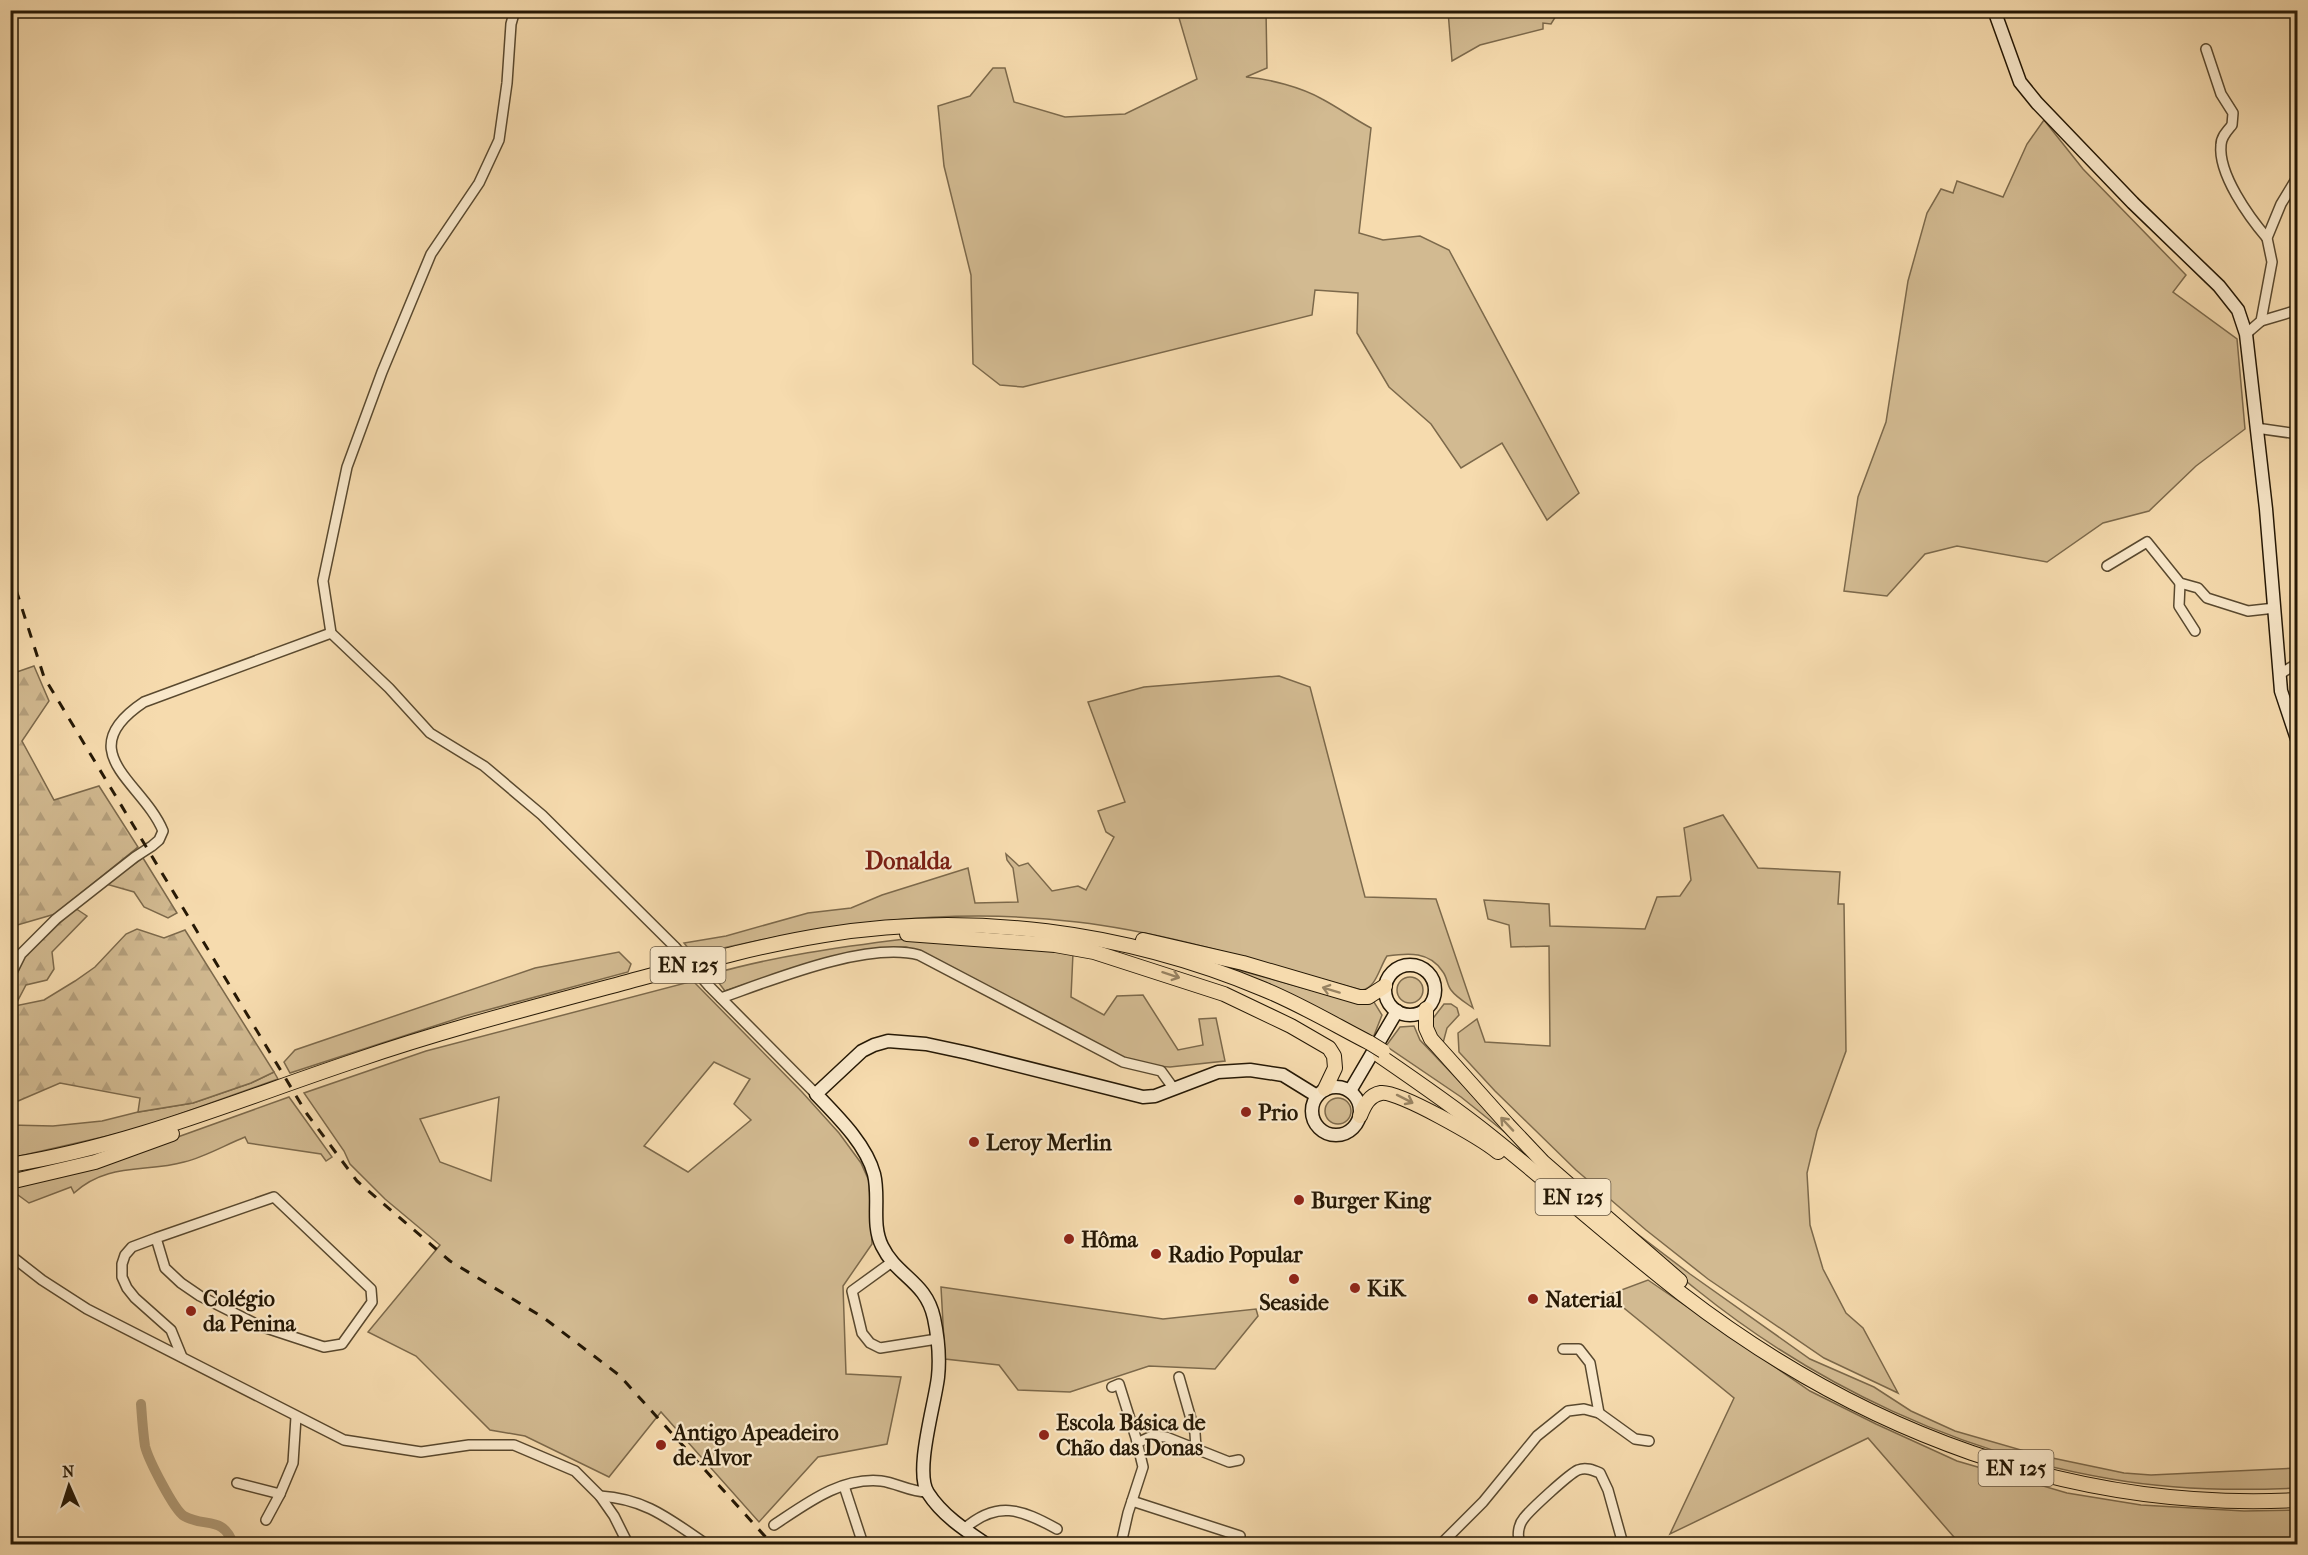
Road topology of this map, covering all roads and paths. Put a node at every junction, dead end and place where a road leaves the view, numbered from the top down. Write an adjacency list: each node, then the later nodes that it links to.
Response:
1 (515, 10): 15 (street)
2 (1994, 10): 8 (street)
3 (2206, 48): 5 (street)
4 (2298, 176): 5 (street)
5 (2267, 238): 7 (street)
6 (2298, 310): 7 (street)
7 (2261, 321): 8 (street)
8 (2246, 334): 9 (street)
9 (2256, 429): 10 (street); 13 (street)
10 (2298, 434)
11 (2107, 566): 12 (street)
12 (2180, 584): 13 (street); 14 (street)
13 (2274, 608): 17 (street)
14 (2195, 631)
15 (331, 633): 21 (street); 23 (street, bridge)
16 (2298, 663): 17 (street)
17 (2280, 674): 18 (street)
18 (2298, 742)
19 (877, 928): 22 (main road, one-way to 19); 26 (main road, EN 125); 33 (main road, EN 125)
20 (907, 934): 26 (main road, EN 125); 29 (main road, one-way to 29); 32 (main road, EN 125)
21 (10, 976)
22 (1385, 986): 24 (street); 25 (street)
23 (721, 998): 27 (street); 30 (street)
24 (1426, 1009): 25 (street); 39 (main road, one-way to 24)
25 (1397, 1011): 28 (street)
26 (1369, 1046): 39 (main road, EN 125)
27 (1173, 1089): 29 (street); 30 (street)
28 (1350, 1091): 29 (street); 31 (street)
29 (1321, 1093): 31 (street)
30 (816, 1094): 38 (street)
31 (1360, 1116): 39 (main road, one-way to 39)
32 (173, 1133): 34 (main road, EN 125); 35 (main road)
33 (10, 1165)
34 (10, 1173)
35 (10, 1182)
36 (156, 1238): 36 (street); 42 (street)
37 (10, 1255): 42 (street)
38 (892, 1262): 40 (street); 40 (street)
39 (1720, 1320): 56 (main road, EN 125)
40 (937, 1339): 53 (street)
41 (1563, 1349): 45 (street)
42 (182, 1357): 46 (street)
43 (1179, 1377): 49 (street)
44 (1112, 1387): 48 (street)
45 (1599, 1413): 47 (street); 68 (street)
46 (296, 1417): 54 (street); 55 (street)
47 (1649, 1441)
48 (1137, 1443): 49 (street); 57 (street)
49 (1196, 1449): 50 (street)
50 (1239, 1460)
51 (237, 1483): 54 (street)
52 (844, 1486): 53 (street); 59 (street); 65 (street)
53 (927, 1492): 60 (street)
54 (280, 1494): 58 (street)
55 (600, 1496): 63 (street); 64 (street)
56 (2298, 1500)
57 (1132, 1501): 62 (street); 67 (street)
58 (266, 1520)
59 (774, 1525)
60 (964, 1529): 61 (street); 66 (street)
61 (1057, 1529)
62 (1240, 1536)
63 (628, 1545)
64 (706, 1545)
65 (863, 1545)
66 (986, 1545)
67 (1121, 1545)
68 (1441, 1545)
69 (1520, 1545): 70 (street)
70 (1623, 1545)

